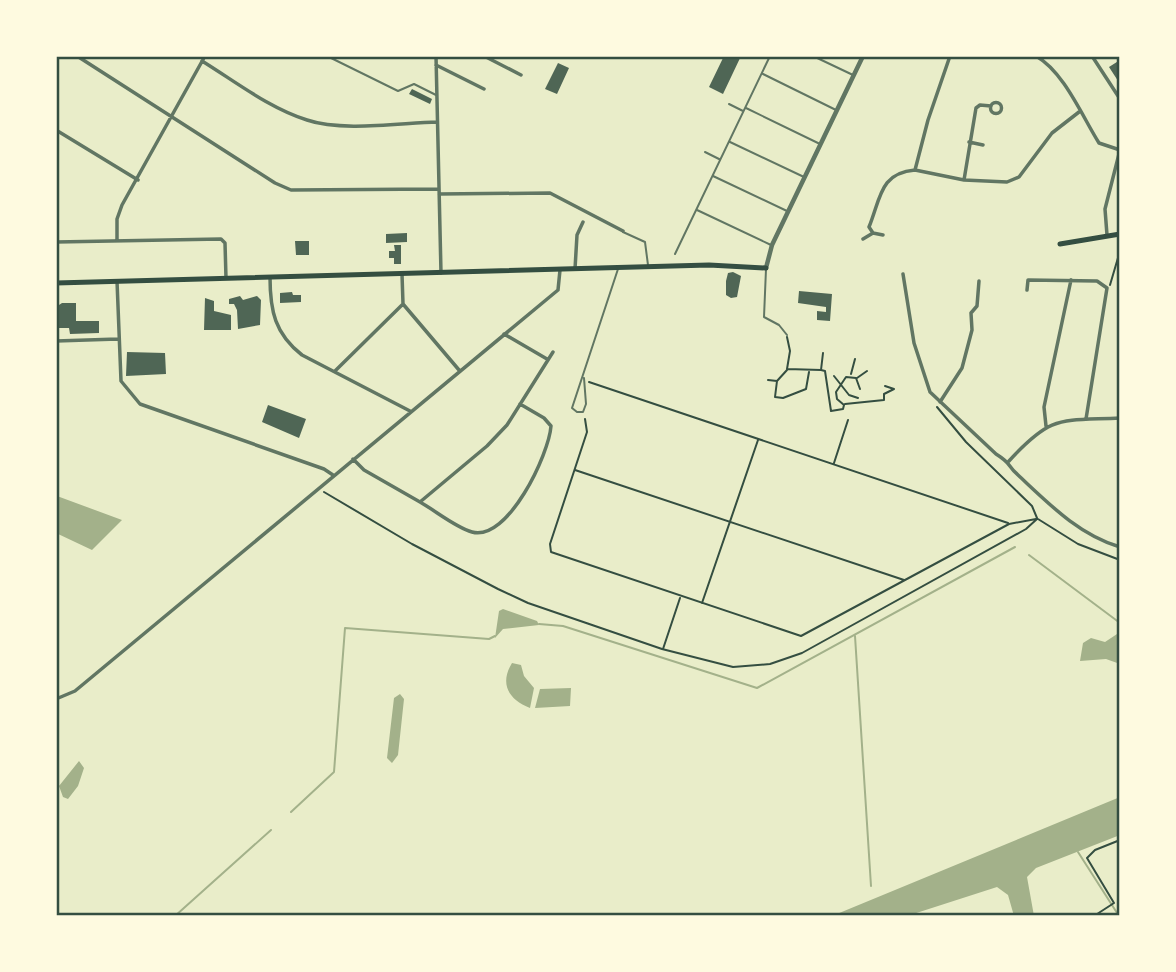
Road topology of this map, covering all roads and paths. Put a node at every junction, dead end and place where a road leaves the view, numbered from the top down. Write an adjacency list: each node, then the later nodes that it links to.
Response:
1 (77, 56): 24 (street)
2 (327, 56): 17 (lane)
3 (436, 56): 12 (street)
4 (484, 56): 14 (street)
5 (770, 56): 13 (lane)
6 (813, 56): 15 (lane)
7 (863, 56): 15 (street)
8 (950, 56): 34 (street)
9 (1036, 56): 23 (street)
10 (1092, 56): 18 (street)
11 (204, 58): 24 (street); 25 (street)
12 (436, 65): 16 (street); 17 (street)
13 (762, 74): 21 (lane); 22 (lane)
14 (521, 75)
15 (854, 76): 22 (street)
16 (484, 89)
17 (437, 96): 25 (street)
18 (1120, 99)
19 (729, 104): 21 (lane)
20 (990, 106): 28 (street)
21 (744, 110): 27 (lane); 29 (lane)
22 (837, 110): 29 (street)
23 (1079, 112): 31 (street); 38 (street)
24 (173, 118): 37 (street); 39 (street)
25 (438, 122): 39 (street)
26 (56, 131): 37 (street)
27 (729, 141): 33 (lane); 36 (lane)
28 (970, 142): 30 (street); 38 (street)
29 (821, 144): 36 (street)
30 (983, 145)
31 (1120, 150): 47 (street)
32 (705, 152): 33 (lane)
33 (720, 159): 35 (lane)
34 (915, 170): 38 (street); 44 (street)
35 (712, 175): 40 (lane); 41 (lane)
36 (804, 178): 41 (street)
37 (138, 180): 49 (street)
38 (964, 180)
39 (439, 192): 43 (street); 60 (street)
40 (696, 209): 52 (lane); 54 (lane)
41 (788, 212): 52 (street)
42 (583, 222): 58 (street)
43 (622, 231): 55 (lane)
44 (873, 233): 46 (street); 48 (street)
45 (1120, 234): 47 (main road)
46 (883, 235)
47 (1107, 235): 51 (main road)
48 (863, 239)
49 (117, 241): 50 (street); 63 (street)
50 (56, 243)
51 (1060, 244)
52 (772, 245): 57 (street)
53 (1120, 249): 69 (path)
54 (675, 254)
55 (648, 267): 56 (main road); 57 (main road)
56 (618, 268): 58 (main road); 89 (lane)
57 (766, 268): 73 (lane)
58 (575, 269): 59 (main road)
59 (560, 270): 60 (main road); 72 (street)
60 (441, 273): 61 (main road)
61 (402, 274): 64 (main road); 71 (street)
62 (903, 274): 101 (street)
63 (226, 278): 64 (main road); 66 (main road)
64 (270, 278): 84 (street)
65 (1071, 280): 69 (street); 70 (street); 109 (street)
66 (117, 281): 68 (main road); 74 (street)
67 (979, 281): 101 (street)
68 (56, 283)
69 (1108, 288): 107 (street)
70 (1027, 290)
71 (404, 304): 81 (street); 84 (street)
72 (504, 334): 78 (street); 81 (street)
73 (786, 334): 80 (path)
74 (118, 339): 75 (street); 115 (street)
75 (56, 341)
76 (552, 352): 78 (street)
77 (823, 353): 82 (path)
78 (548, 359): 100 (street)
79 (855, 359): 86 (path)
80 (787, 369): 83 (path); 93 (path)
81 (458, 370): 104 (street)
82 (821, 370): 83 (path); 102 (path)
83 (809, 371): 93 (path)
84 (335, 372): 104 (street)
85 (867, 372): 87 (path)
86 (851, 375): 90 (path); 95 (path)
87 (863, 375): 90 (path); 91 (path)
88 (834, 376): 95 (path)
89 (584, 378): 94 (lane); 94 (lane)
90 (856, 378): 97 (path)
91 (863, 379)
92 (768, 380): 93 (path)
93 (777, 381)
94 (585, 382): 110 (path)
95 (842, 385): 99 (path); 102 (path)
96 (885, 386): 98 (path)
97 (860, 389)
98 (878, 401): 99 (path); 103 (path)
99 (856, 403): 102 (path)
100 (520, 404): 117 (street); 117 (street)
101 (938, 404): 112 (street); 118 (path)
102 (844, 405)
103 (878, 407)
104 (410, 411): 111 (street)
105 (1120, 418): 107 (street)
106 (585, 419): 114 (path)
107 (1086, 419): 109 (street)
108 (848, 420): 113 (path)
109 (1046, 426): 112 (street)
110 (759, 439): 113 (path); 119 (path)
111 (353, 459): 115 (street); 117 (street)
112 (1009, 461): 121 (street)
113 (834, 464): 120 (path)
114 (575, 470): 119 (path); 124 (path)
115 (333, 475): 116 (street)
116 (318, 488): 126 (path); 127 (street)
117 (420, 502)
118 (1037, 519): 120 (path); 122 (path); 126 (path)
119 (731, 521): 123 (path); 125 (path)
120 (1009, 524): 123 (path)
121 (1120, 547)
122 (1120, 560)
123 (905, 580): 125 (path)
124 (680, 597): 125 (path); 126 (path)
125 (702, 604)
126 (663, 649)
127 (56, 699)
128 (1120, 841): 129 (path)
129 (1094, 916)

